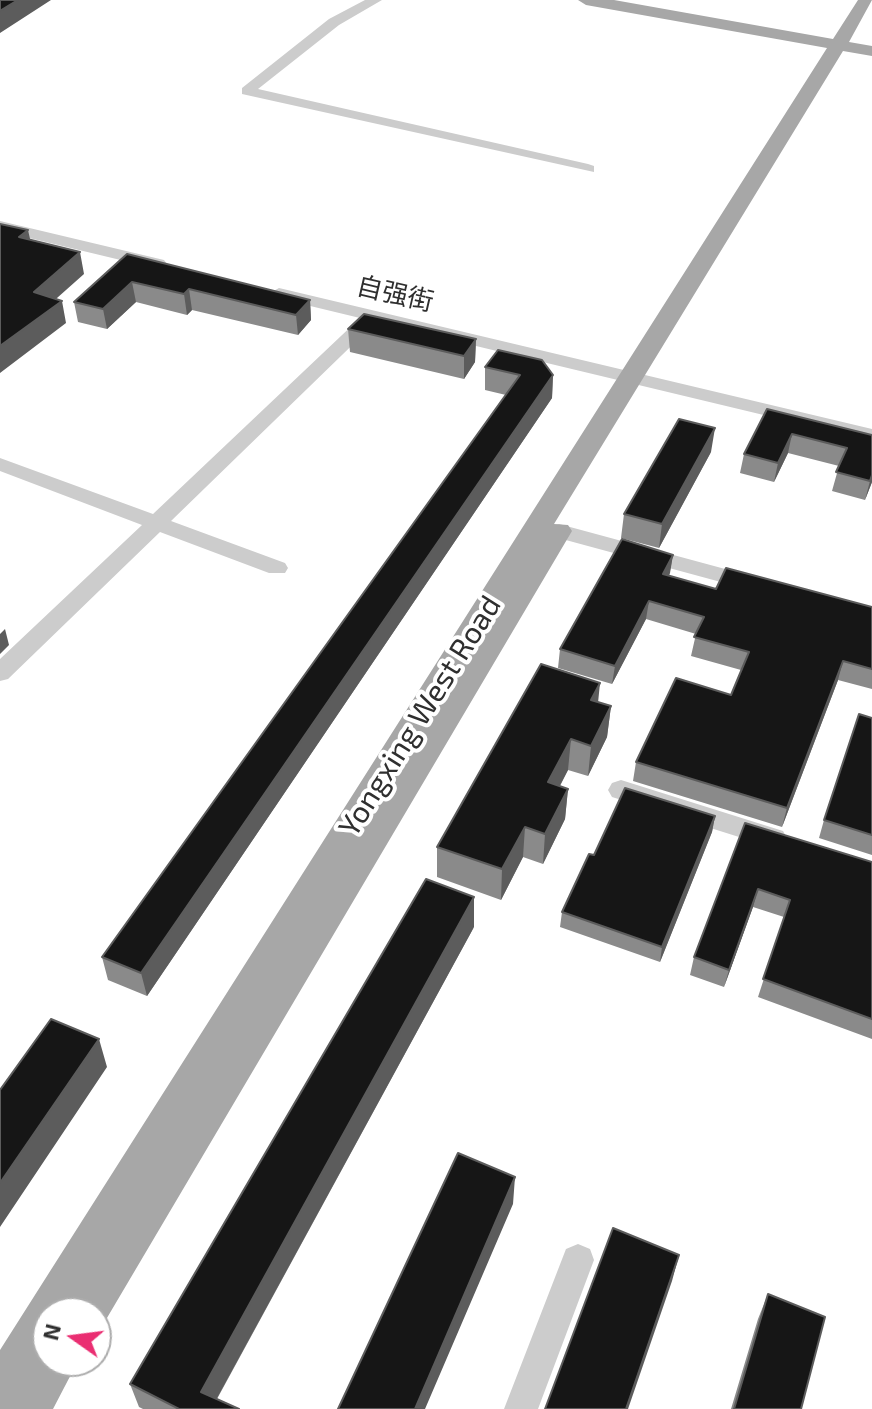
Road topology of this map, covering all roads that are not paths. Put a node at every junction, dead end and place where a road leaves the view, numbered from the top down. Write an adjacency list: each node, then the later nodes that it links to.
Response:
1 (375, 0): 7 (street)
2 (586, 0): 6 (main road)
3 (627, 0): 6 (main road)
4 (866, 0): 6 (main road)
5 (872, 14): 6 (main road)
6 (853, 44): 12 (main road, Yongxing West Road)
7 (588, 169)
8 (0, 226): 9 (street)
9 (176, 268)
10 (267, 290): 11 (street, 自强街)
11 (373, 315): 12 (street, 自强街); 15 (street)
12 (640, 379): 13 (street, 自强街); 16 (main road, Yongxing West Road); 25 (main road, Yongxing West Road)
13 (872, 435)
14 (0, 464): 15 (street)
15 (155, 522): 17 (street); 19 (street)
16 (559, 531): 18 (street); 23 (main road, Yongxing West Road)
17 (277, 568)
18 (783, 592)
19 (0, 673)
20 (621, 790): 21 (street)
21 (798, 846)
22 (578, 1260): 27 (street)
23 (96, 1297)
24 (47, 1377): 26 (main road)
25 (0, 1389)
26 (28, 1409)
27 (521, 1409)

